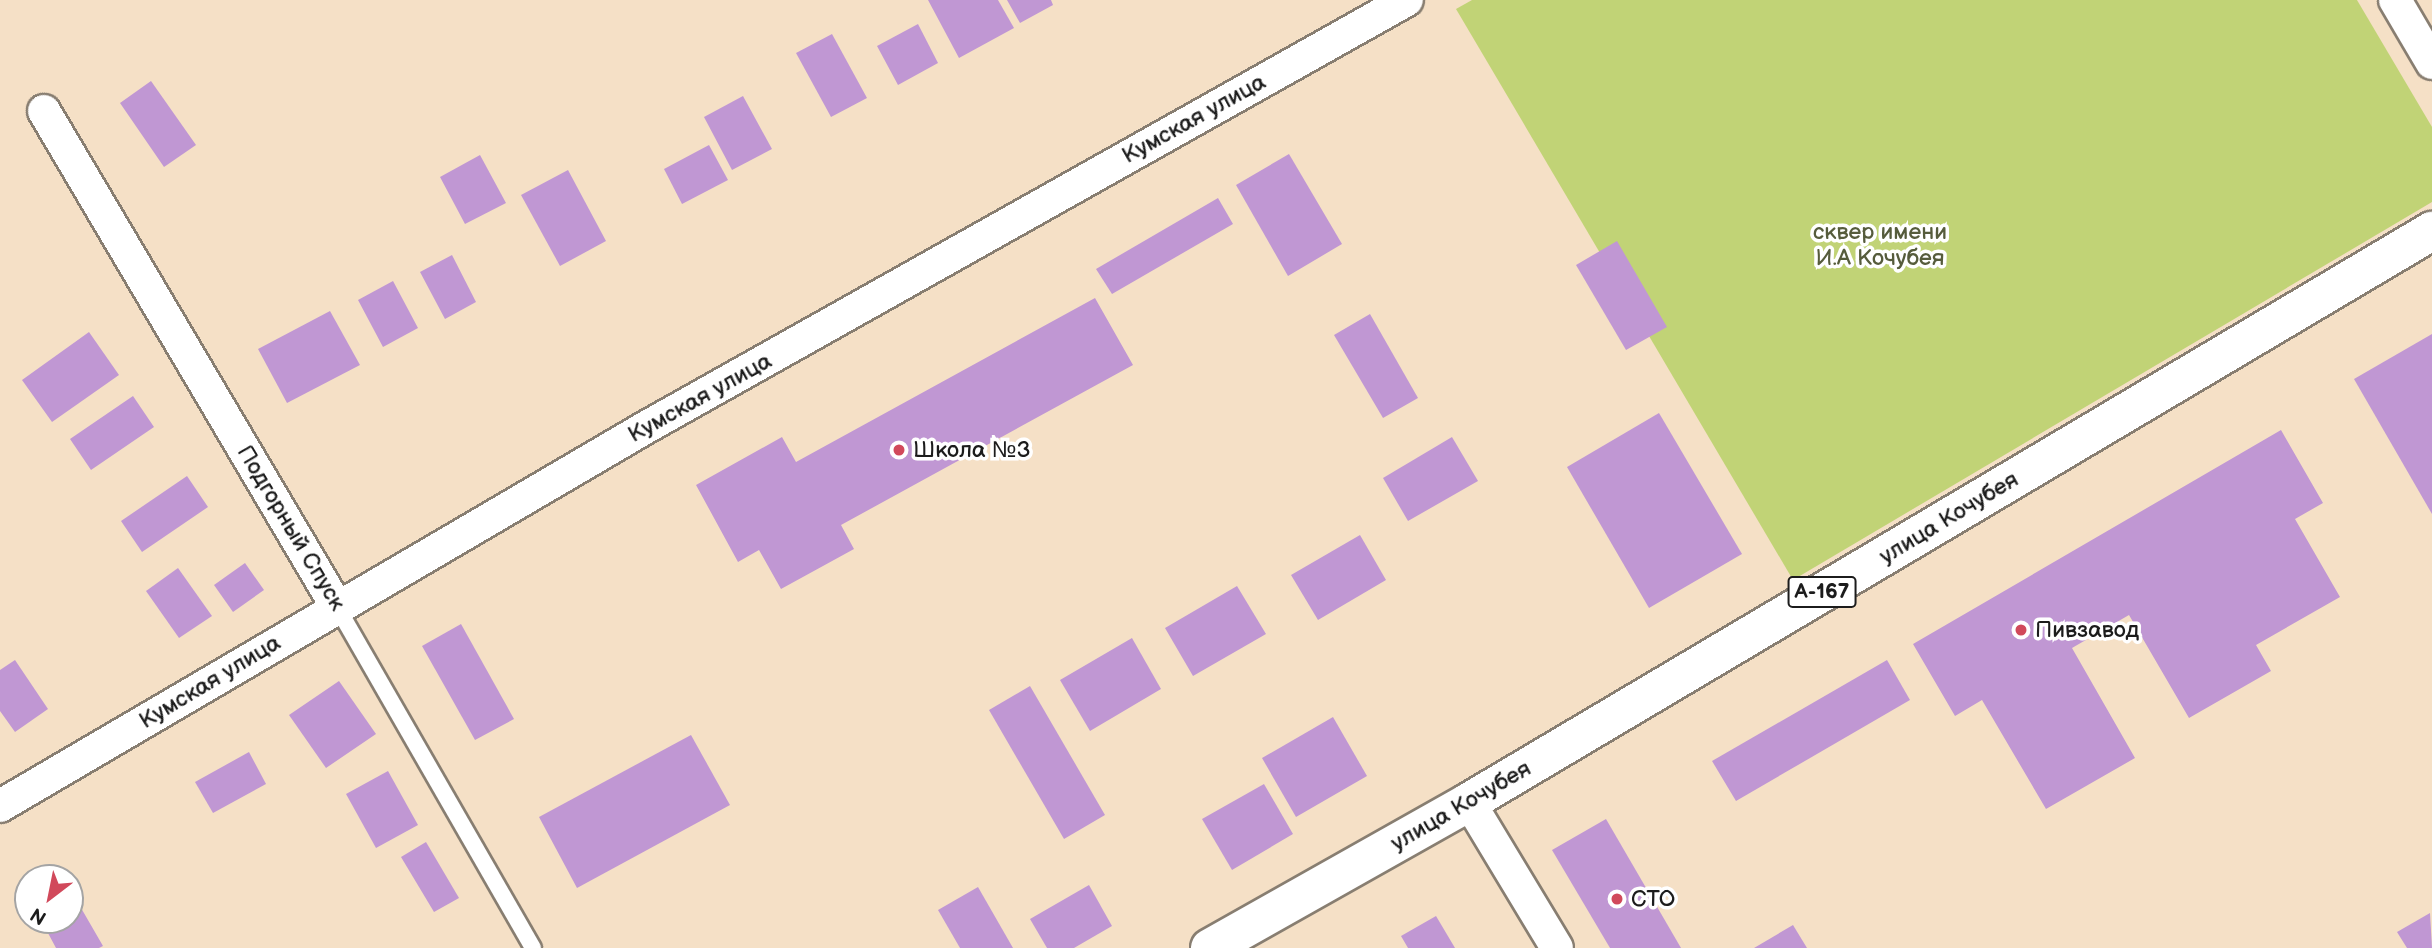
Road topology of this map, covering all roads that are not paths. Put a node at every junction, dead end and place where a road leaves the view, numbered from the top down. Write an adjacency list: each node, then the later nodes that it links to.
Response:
1 (1407, 0): 6 (street, Кумская улица)
2 (2395, 0): 3 (street)
3 (2432, 63)
4 (44, 110): 6 (street, Подгорный Спуск)
5 (2432, 231): 7 (main road, улица Кочубея / А-167)
6 (337, 607): 8 (street, Кумская улица); 9 (lane, Подгорный Спуск)
7 (1469, 802): 10 (main road, улица Кочубея / А-167); 11 (street)
8 (0, 806)
9 (533, 948)
10 (1210, 948)
11 (1557, 948)

